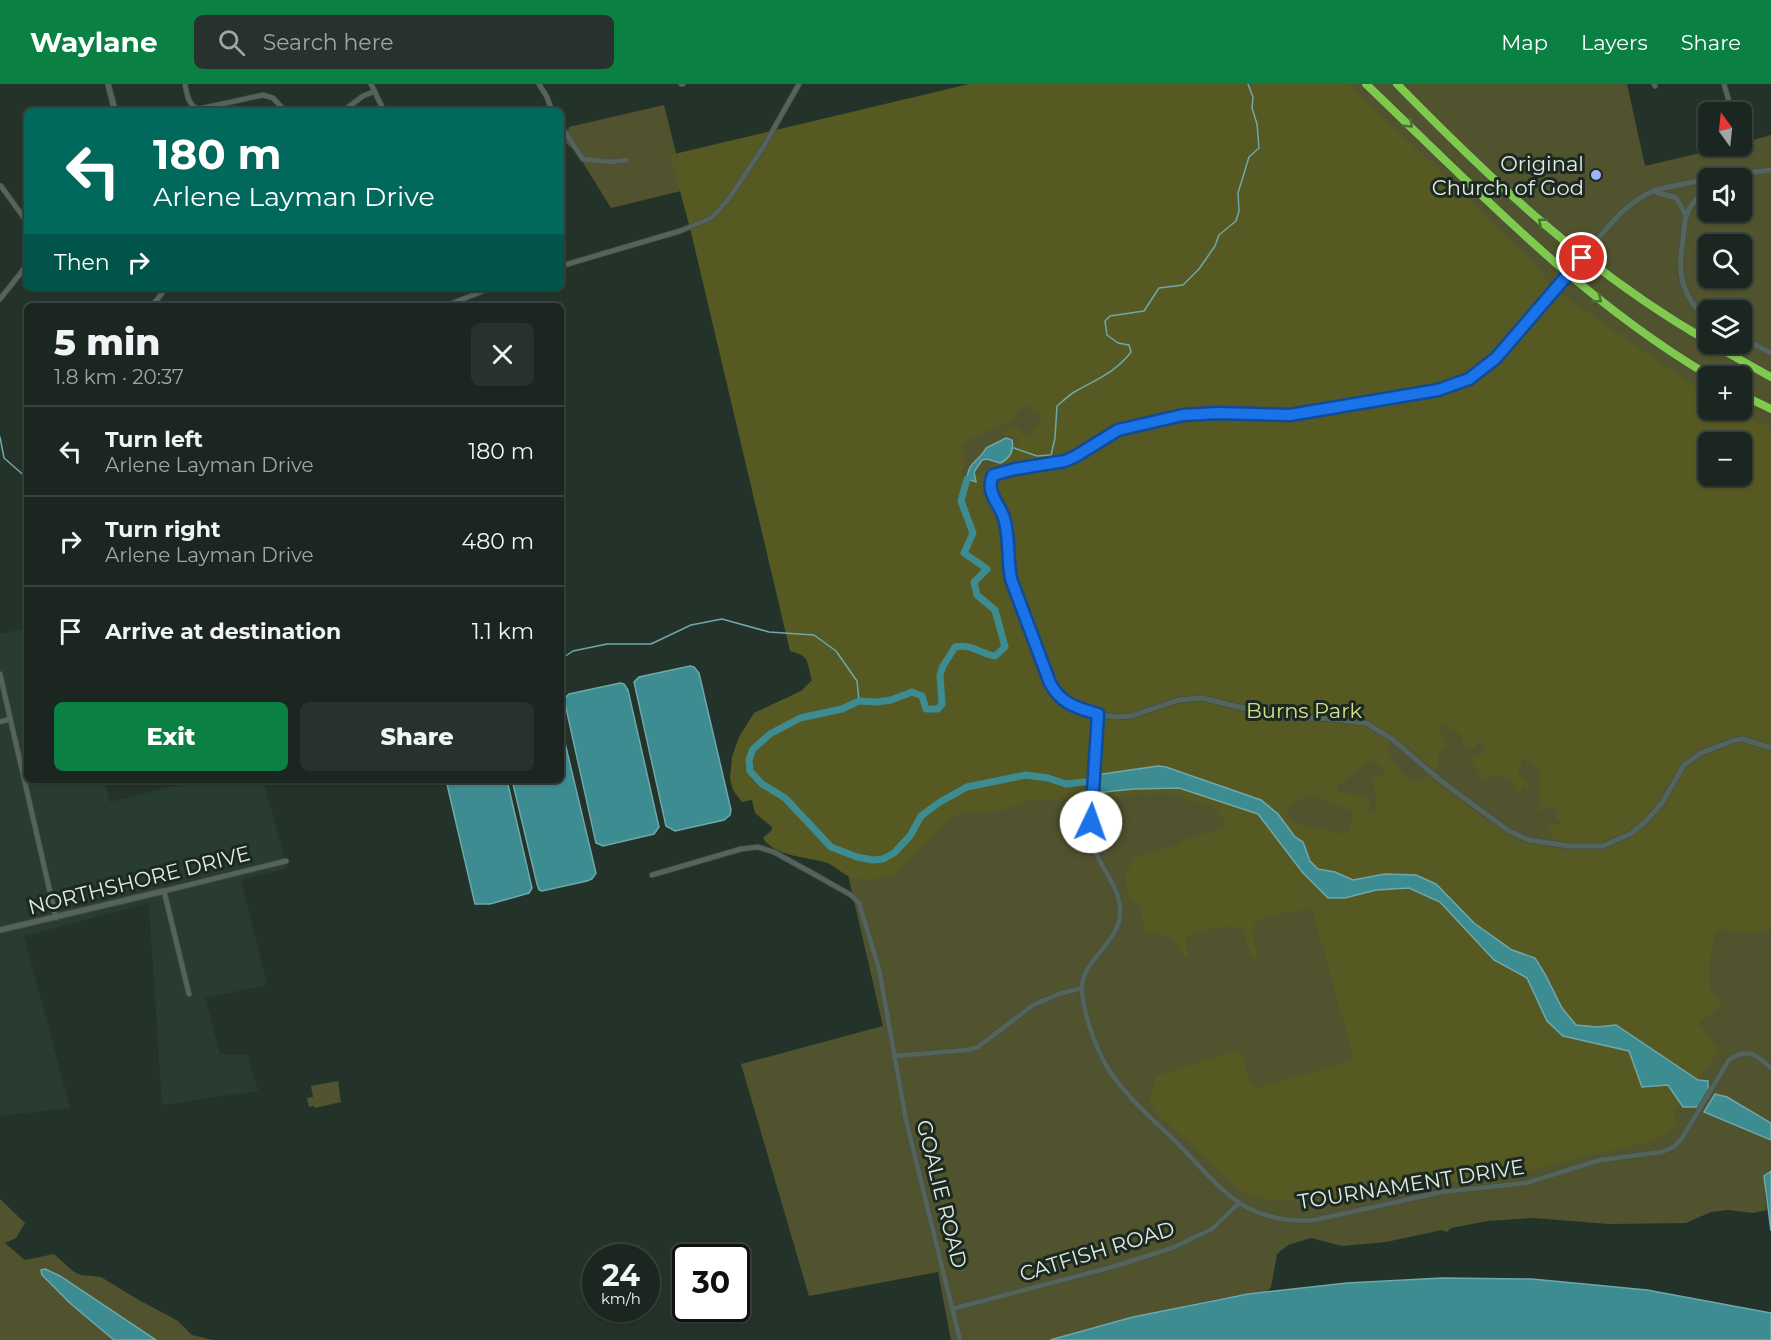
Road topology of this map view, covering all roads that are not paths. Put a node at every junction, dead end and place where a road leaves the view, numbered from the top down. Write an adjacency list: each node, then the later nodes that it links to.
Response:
1 (108, 84): 11 (street)
2 (185, 84): 12 (street)
3 (370, 84): 9 (street)
4 (539, 84): 17 (street)
5 (799, 84): 28 (street)
6 (1366, 84): 40 (highway, one-way to 40)
7 (1397, 84): 36 (highway, one-way to 7)
8 (1724, 84): 10 (street)
9 (373, 92): 15 (street); 16 (street)
10 (1729, 102)
11 (114, 108)
12 (195, 108)
13 (204, 108): 14 (street)
14 (282, 108)
15 (347, 108)
16 (382, 108)
17 (551, 108)
18 (564, 130): 19 (street)
19 (627, 160)
20 (1771, 170): 21 (street)
21 (1752, 173)
22 (1698, 181): 24 (street)
23 (0, 186): 27 (street)
24 (1653, 191): 26 (street); 45 (street, bridge)
25 (1698, 198): 26 (street)
26 (1686, 215): 35 (street)
27 (24, 218)
28 (564, 265)
29 (24, 269): 32 (street)
30 (164, 291): 33 (street)
31 (483, 291): 34 (street)
32 (0, 299)
33 (154, 303)
34 (453, 303)
35 (1698, 309)
36 (1698, 334)
37 (1752, 343): 38 (street)
38 (1771, 353)
39 (1730, 354): 41 (highway)
40 (1698, 369)
41 (1771, 376)
42 (1752, 400): 43 (highway)
43 (1771, 410)
44 (0, 674): 46 (street)
45 (1098, 714): 48 (street); 56 (street)
46 (10, 719): 47 (street); 49 (street)
47 (0, 722)
48 (1771, 748)
49 (24, 780)
50 (25, 783): 54 (street)
51 (286, 861): 53 (street, NORTHSHORE DRIVE)
52 (652, 875): 58 (street, GOALIE ROAD)
53 (164, 891): 54 (street, NORTHSHORE DRIVE); 57 (street)
54 (56, 918): 55 (street, NORTHSHORE DRIVE)
55 (0, 930)
56 (1082, 988): 58 (street); 60 (street, TOURNAMENT DRIVE)
57 (189, 994)
58 (894, 1056): 61 (street, GOALIE ROAD)
59 (1771, 1068): 60 (street, TOURNAMENT DRIVE)
60 (1239, 1203): 61 (street, CATFISH ROAD)
61 (952, 1309): 62 (street, GOALIE ROAD)
62 (960, 1340)

